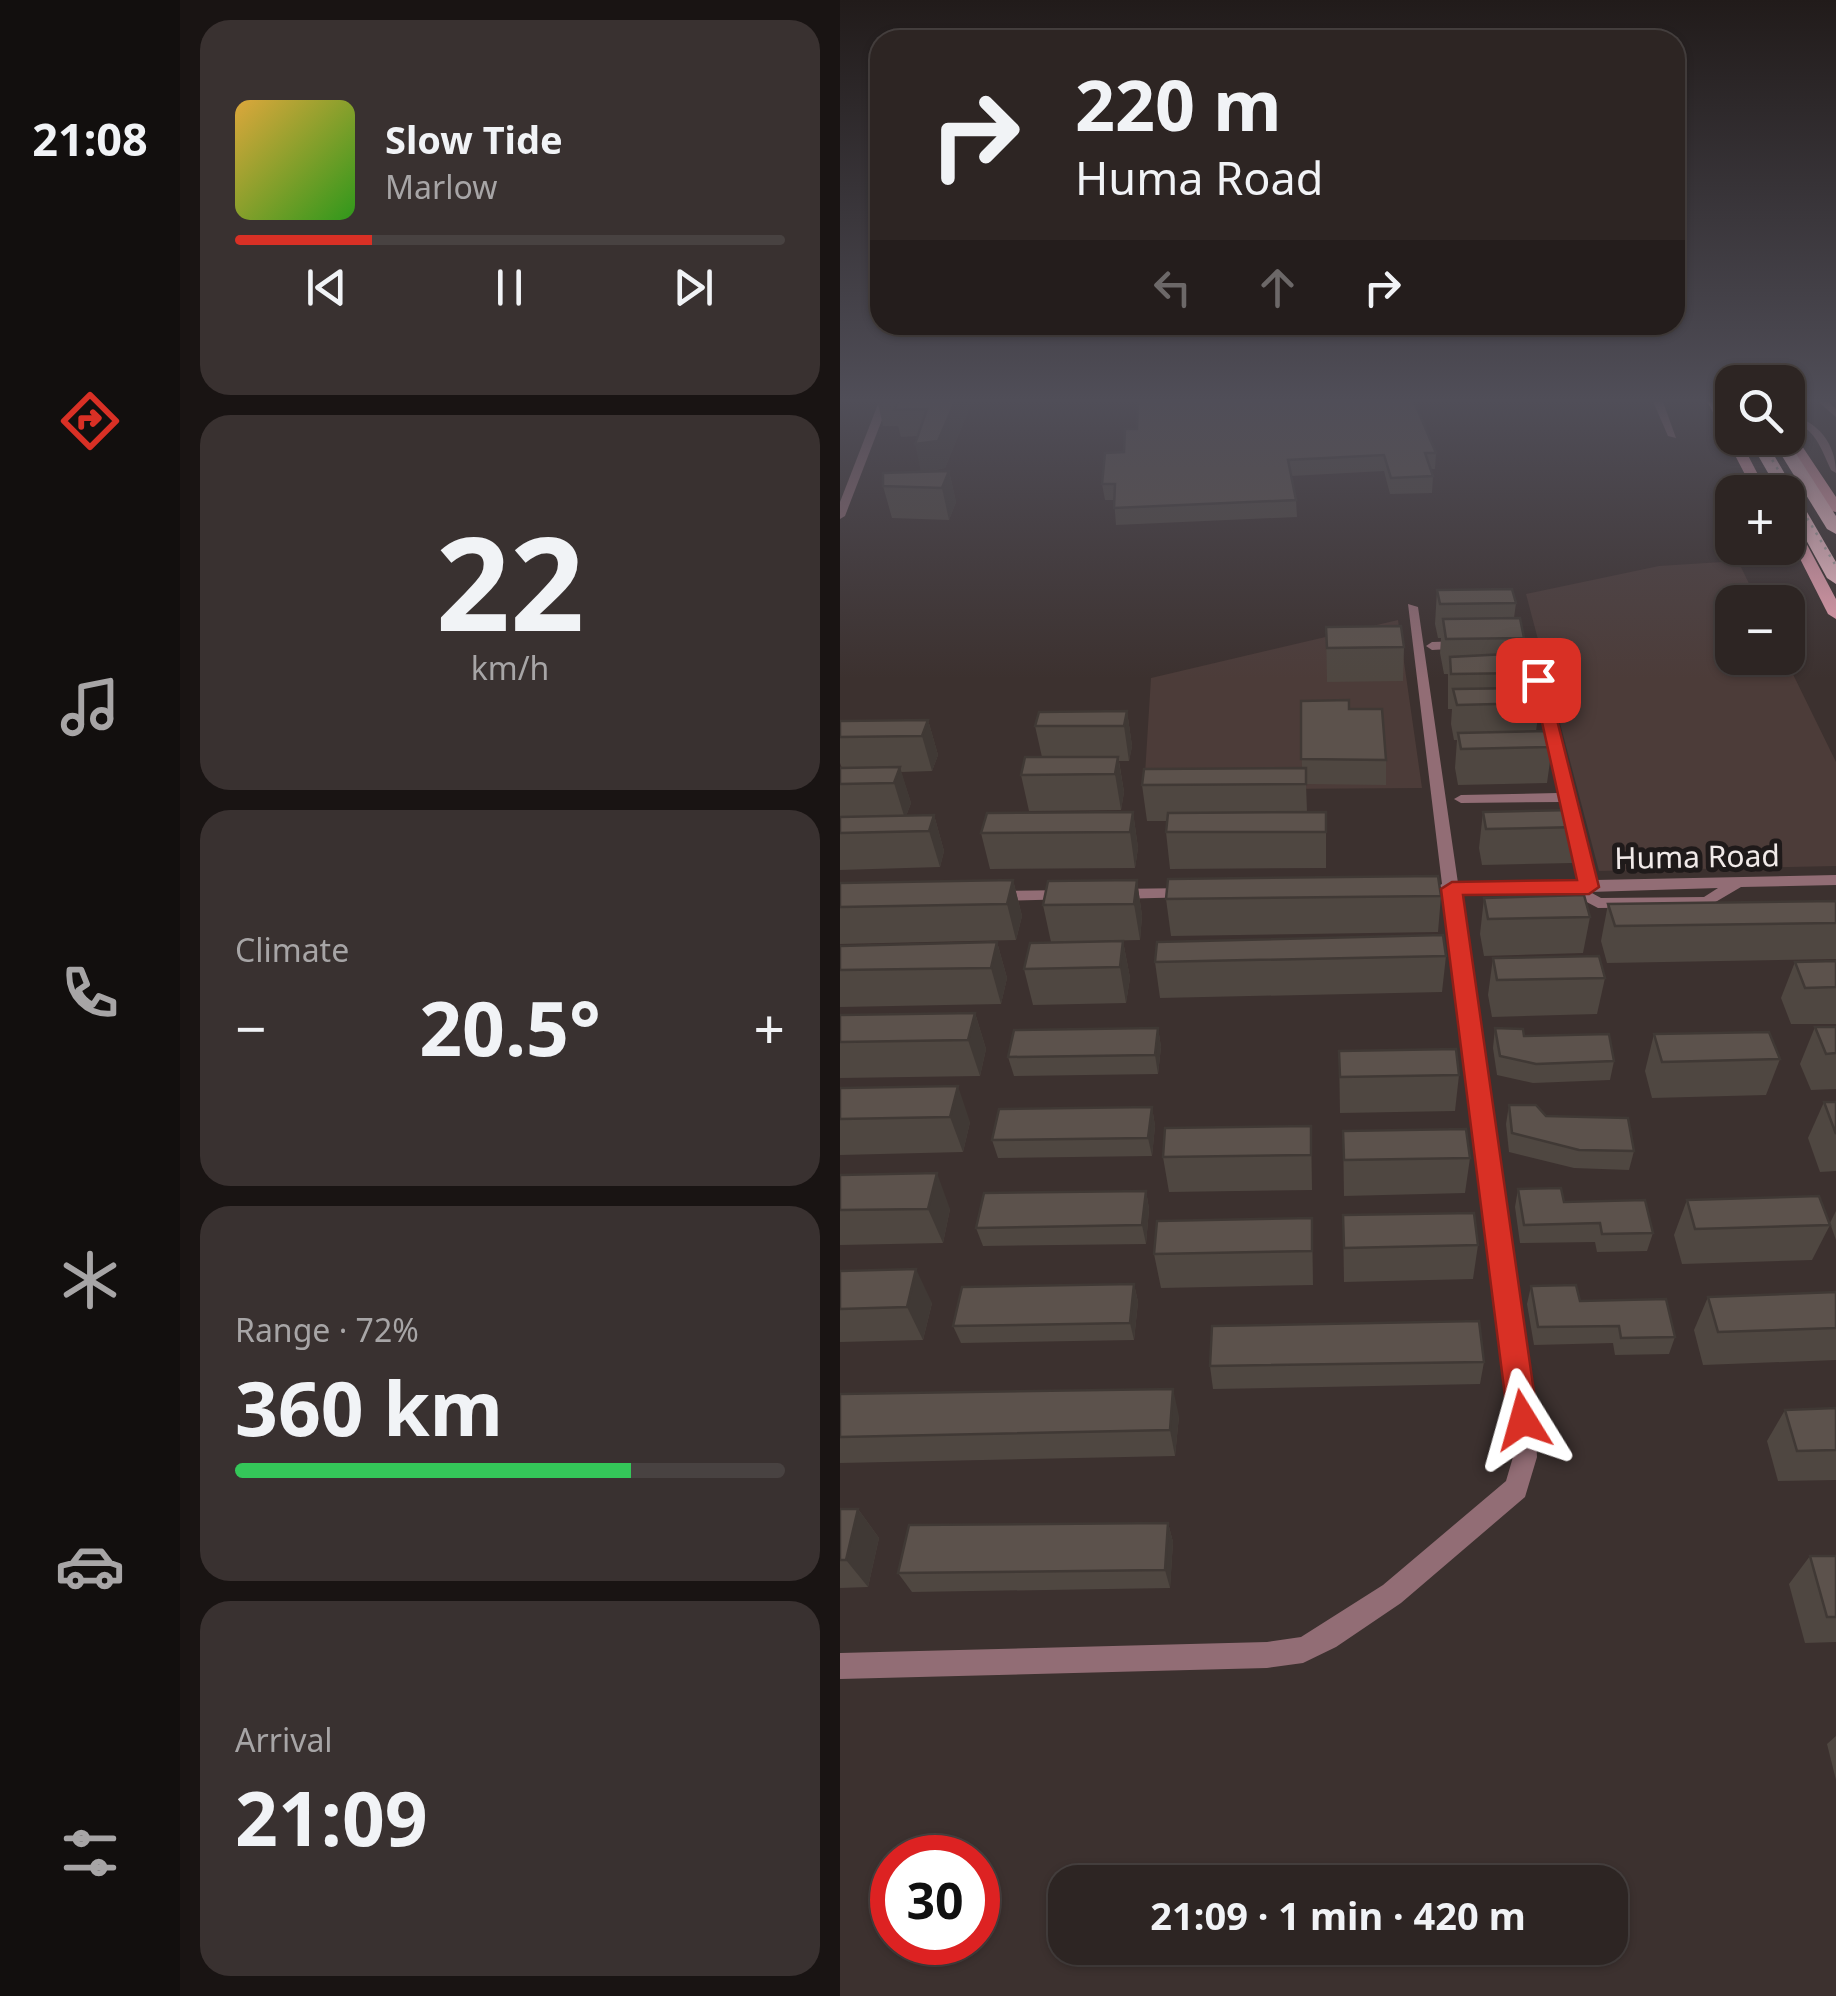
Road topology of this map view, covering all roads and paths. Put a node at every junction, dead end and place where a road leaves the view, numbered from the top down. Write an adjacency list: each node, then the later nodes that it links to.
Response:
1 (849, 492): 3 (street)
2 (1813, 492): 5 (highway)
3 (840, 516)
4 (1805, 524): 8 (highway)
5 (1836, 529)
6 (1805, 555): 10 (main road)
7 (1800, 565): 11 (main road)
8 (1836, 578)
9 (1412, 606): 28 (street)
10 (1836, 614)
11 (1836, 634)
12 (1471, 645): 14 (street)
13 (1490, 645): 16 (street)
14 (1432, 646)
15 (1520, 680): 16 (street)
16 (1538, 680): 18 (street)
17 (1528, 715): 18 (street)
18 (1546, 715): 19 (street)
19 (1556, 755): 20 (street); 21 (street)
20 (1536, 756)
21 (1566, 797): 22 (street); 26 (street)
22 (1462, 798)
23 (1836, 880): 24 (street, Huma Road)
24 (1740, 883): 25 (street); 26 (street, Huma Road)
25 (1568, 887): 26 (street, Huma Road); 28 (street, Huma Road)
26 (1589, 887)
27 (1418, 889): 28 (street, Huma Road)
28 (1452, 889): 31 (street)
29 (1209, 892): 30 (street)
30 (976, 896)
31 (840, 1666)

